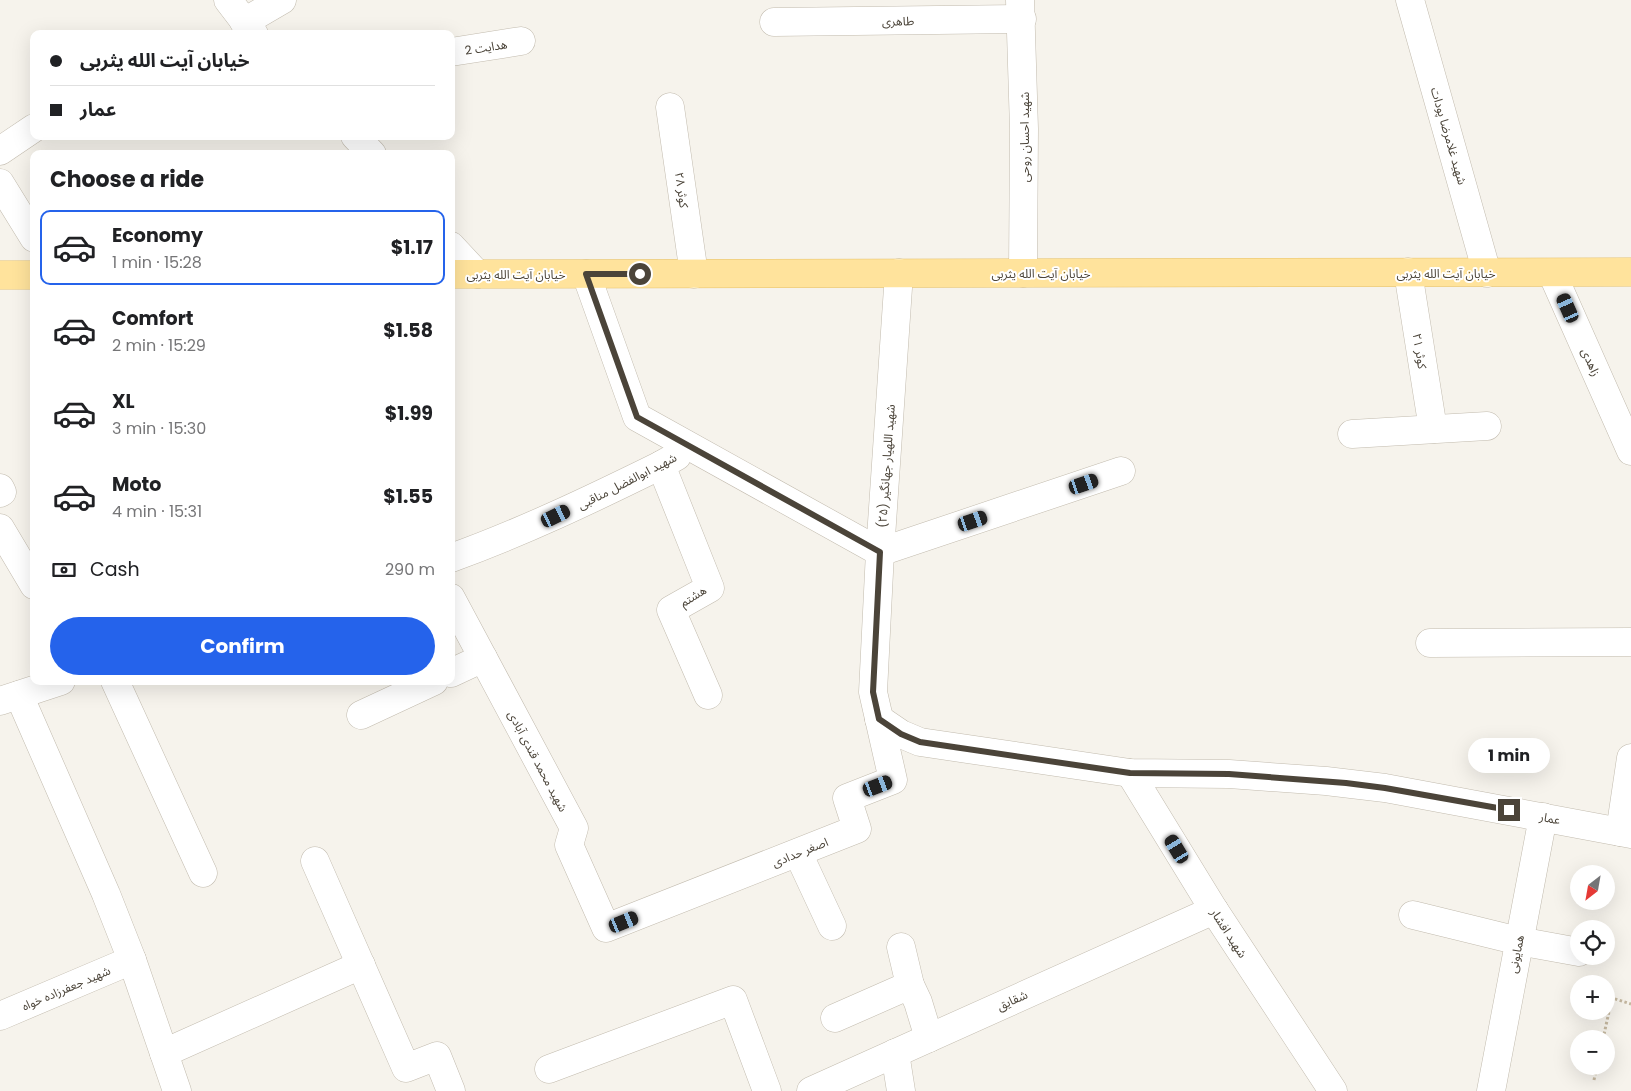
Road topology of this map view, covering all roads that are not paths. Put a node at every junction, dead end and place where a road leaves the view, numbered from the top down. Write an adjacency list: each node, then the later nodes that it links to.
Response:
1 (228, 0): 6 (street)
2 (282, 0): 6 (street)
3 (1410, 0): 18 (street, شهید غلامرضا پودات)
4 (1021, 10): 5 (street, طاهری); 22 (street, شهید احسان روحی)
5 (774, 22)
6 (249, 28)
7 (521, 41): 8 (street, هدایت 2)
8 (455, 51)
9 (670, 107): 25 (street, کوثر ۲۸)
10 (30, 131): 13 (street)
11 (359, 140): 12 (street)
12 (368, 150)
13 (0, 151)
14 (0, 183): 15 (street)
15 (30, 232)
16 (455, 255): 23 (street)
17 (1408, 272): 18 (main road, خیابان آیت الله یثربی); 22 (main road, خیابان آیت الله یثربی); 29 (street, کوثر ۲۱)
18 (1487, 272): 19 (main road, خیابان آیت الله یثربی)
19 (1552, 272): 20 (main road, خیابان آیت الله یثربی); 32 (street, زاهدی)
20 (1631, 272)
21 (899, 273): 22 (main road, خیابان آیت الله یثربی); 25 (main road, خیابان آیت الله یثربی); 38 (street, شهید اللهیار جهانگیر (۲۵))
22 (1023, 273)
23 (464, 274): 24 (main road, خیابان آیت الله یثربی)
24 (586, 274): 25 (main road, خیابان آیت الله یثربی); 31 (street)
25 (694, 274)
26 (0, 275): 27 (main road)
27 (30, 275)
28 (1487, 426): 29 (street)
29 (1433, 429): 30 (street)
30 (1352, 434)
31 (691, 448): 33 (street, شهید ابوالفضل مناقبی); 38 (street)
32 (1631, 451)
33 (661, 466): 39 (street, شهید ابوالفضل مناقبی); 49 (street, هشتم)
34 (1121, 471): 38 (street)
35 (0, 488): 36 (street)
36 (0, 493)
37 (0, 528): 40 (street)
38 (880, 552): 52 (street, شهید اللهیار جهانگیر (۲۵))
39 (455, 556)
40 (30, 578)
41 (455, 605): 44 (street, شهید محمد قندی آبادی)
42 (1631, 642): 43 (street)
43 (1430, 643)
44 (484, 658): 45 (street); 63 (street, شهید محمد قندی آبادی)
45 (455, 671)
46 (49, 685): 50 (street)
47 (117, 685): 59 (street)
48 (425, 685): 51 (street)
49 (708, 695)
50 (10, 698): 67 (street)
51 (361, 715)
52 (879, 719): 54 (street, عمار); 57 (street, اصغر حدادی)
53 (1631, 758): 56 (street)
54 (1130, 773): 55 (street, عمار); 60 (street, شهید افشار)
55 (1543, 817): 56 (street, عمار); 64 (street, همایونی)
56 (1625, 833)
57 (798, 853): 62 (street); 63 (street, اصغر حدادی)
58 (315, 861): 68 (street)
59 (203, 873)
60 (1214, 910): 72 (street, شقایق); 81 (street, شهید افشار)
61 (1413, 915): 64 (street)
62 (832, 926)
63 (606, 928)
64 (1519, 941): 66 (street); 82 (street, همایونی)
65 (901, 946): 69 (street)
66 (1570, 950)
67 (132, 960): 70 (street, شهید جعفرزاده خواه); 73 (street)
68 (361, 966): 73 (street); 77 (street)
69 (910, 985): 71 (street); 72 (street)
70 (0, 1016)
71 (835, 1018)
72 (929, 1038): 74 (street, شقایق)
73 (164, 1053): 76 (street)
74 (896, 1053): 79 (street, شقایق); 80 (street)
75 (549, 1069): 78 (street)
76 (177, 1091)
77 (451, 1091)
78 (767, 1091)
79 (811, 1091)
80 (901, 1091)
81 (1333, 1091)
82 (1491, 1091)

